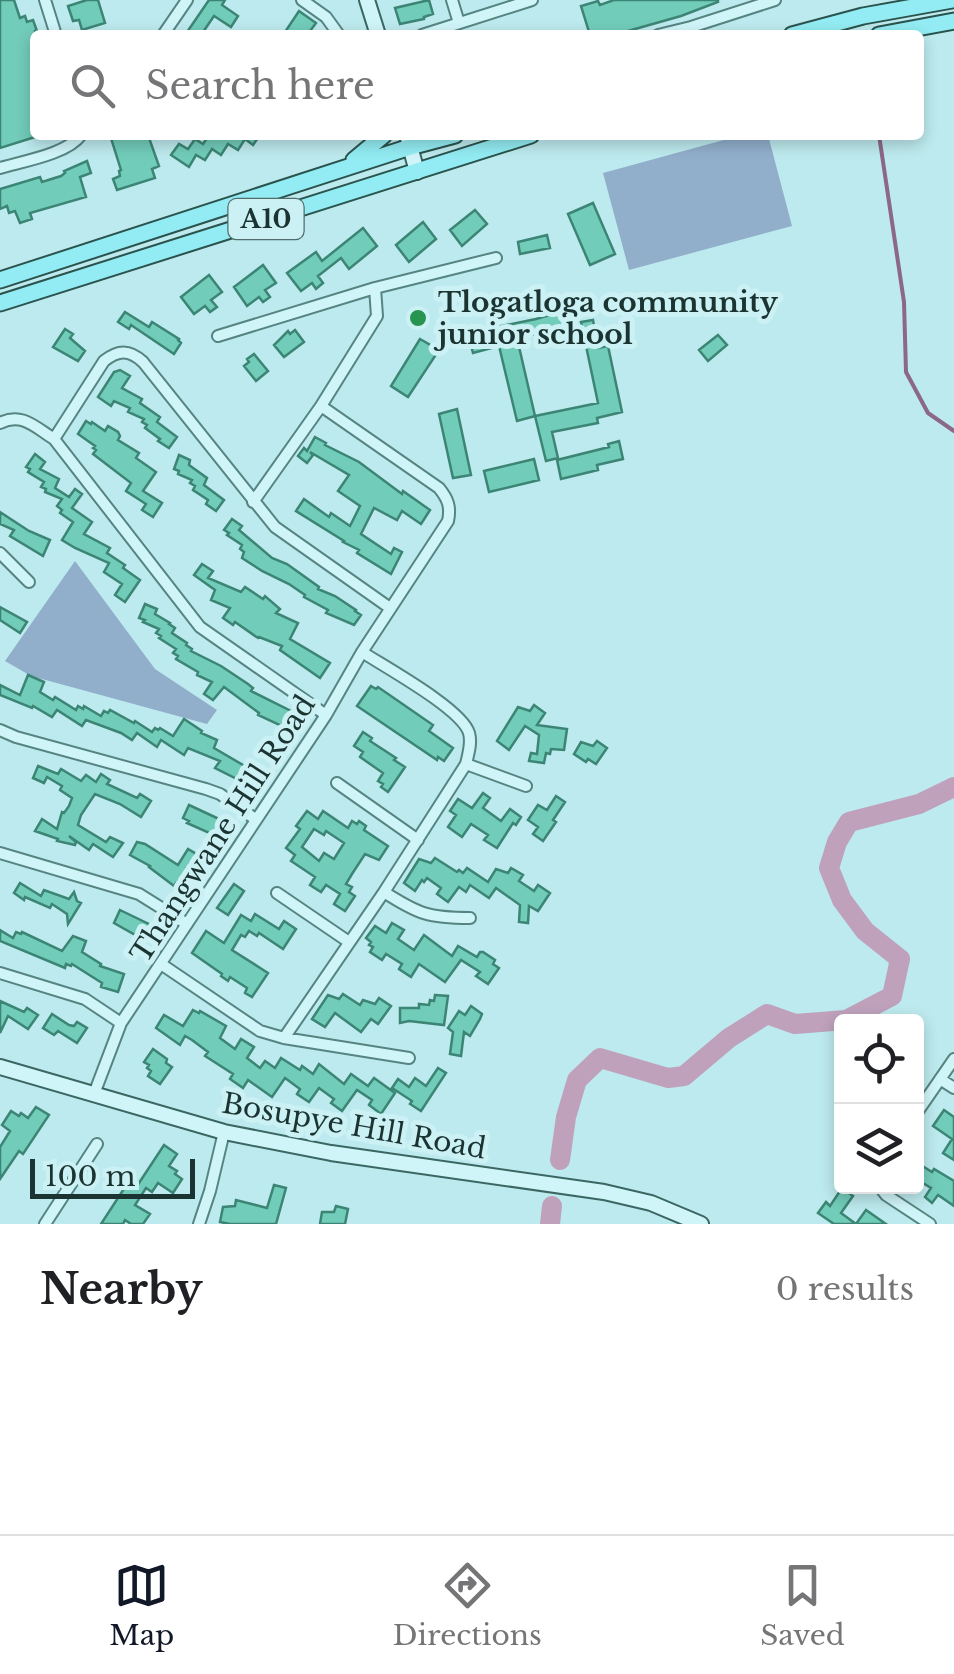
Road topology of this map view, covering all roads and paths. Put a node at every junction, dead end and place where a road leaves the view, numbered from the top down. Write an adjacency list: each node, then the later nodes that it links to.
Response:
1 (44, 0): 12 (street)
2 (187, 0): 13 (street)
3 (302, 0): 14 (street)
4 (367, 0): 15 (street)
5 (452, 0): 11 (street)
6 (532, 0): 11 (street)
7 (776, 0): 17 (street)
8 (952, 0): 9 (main road)
9 (942, 1): 18 (main road)
10 (948, 22): 19 (main road)
11 (459, 23): 16 (street)
12 (54, 30)
13 (166, 30)
14 (335, 30)
15 (376, 30)
16 (437, 30)
17 (679, 30)
18 (811, 30)
19 (906, 30)
20 (79, 140): 24 (street)
21 (378, 140): 26 (main road)
22 (516, 140): 25 (main road, A10)
23 (408, 141): 25 (street); 26 (main road, A10)
24 (0, 168)
25 (417, 172): 30 (main road, A10)
26 (329, 175): 28 (main road, A10)
27 (496, 258): 29 (street)
28 (0, 280)
29 (374, 288): 31 (street); 32 (street)
30 (0, 303)
31 (218, 336)
32 (320, 406): 35 (street); 38 (street, Thangwane Hill Road)
33 (0, 423): 34 (street)
34 (54, 439): 35 (street); 40 (street)
35 (253, 502): 38 (street)
36 (0, 553): 37 (street)
37 (29, 582)
38 (390, 608): 39 (street, Thangwane Hill Road)
39 (362, 652): 40 (street, Thangwane Hill Road); 42 (street)
40 (326, 714): 45 (street, Thangwane Hill Road)
41 (0, 730): 45 (street)
42 (466, 764): 44 (street); 46 (street)
43 (337, 783): 46 (street)
44 (526, 786)
45 (255, 819): 51 (street, Thangwane Hill Road)
46 (418, 840): 48 (street)
47 (0, 854): 51 (street)
48 (384, 892): 50 (street); 52 (street)
49 (278, 893): 52 (street)
50 (470, 918)
51 (187, 924): 53 (street, Thangwane Hill Road)
52 (349, 942): 56 (street)
53 (161, 964): 55 (street, Thangwane Hill Road); 56 (street)
54 (0, 973): 55 (street)
55 (121, 1023): 62 (street, Thangwane Hill Road)
56 (284, 1038): 57 (street)
57 (410, 1058)
58 (954, 1058): 60 (street)
59 (0, 1067): 62 (street, Bosupye Hill Road)
60 (940, 1078): 61 (street); 63 (street)
61 (954, 1088)
62 (94, 1094): 64 (street, Bosupye Hill Road)
63 (923, 1104)
64 (224, 1132): 68 (street); 69 (street, Bosupye Hill Road)
65 (97, 1144): 67 (street)
66 (885, 1194): 70 (street)
67 (45, 1224)
68 (198, 1224)
69 (701, 1224)
70 (930, 1224)

